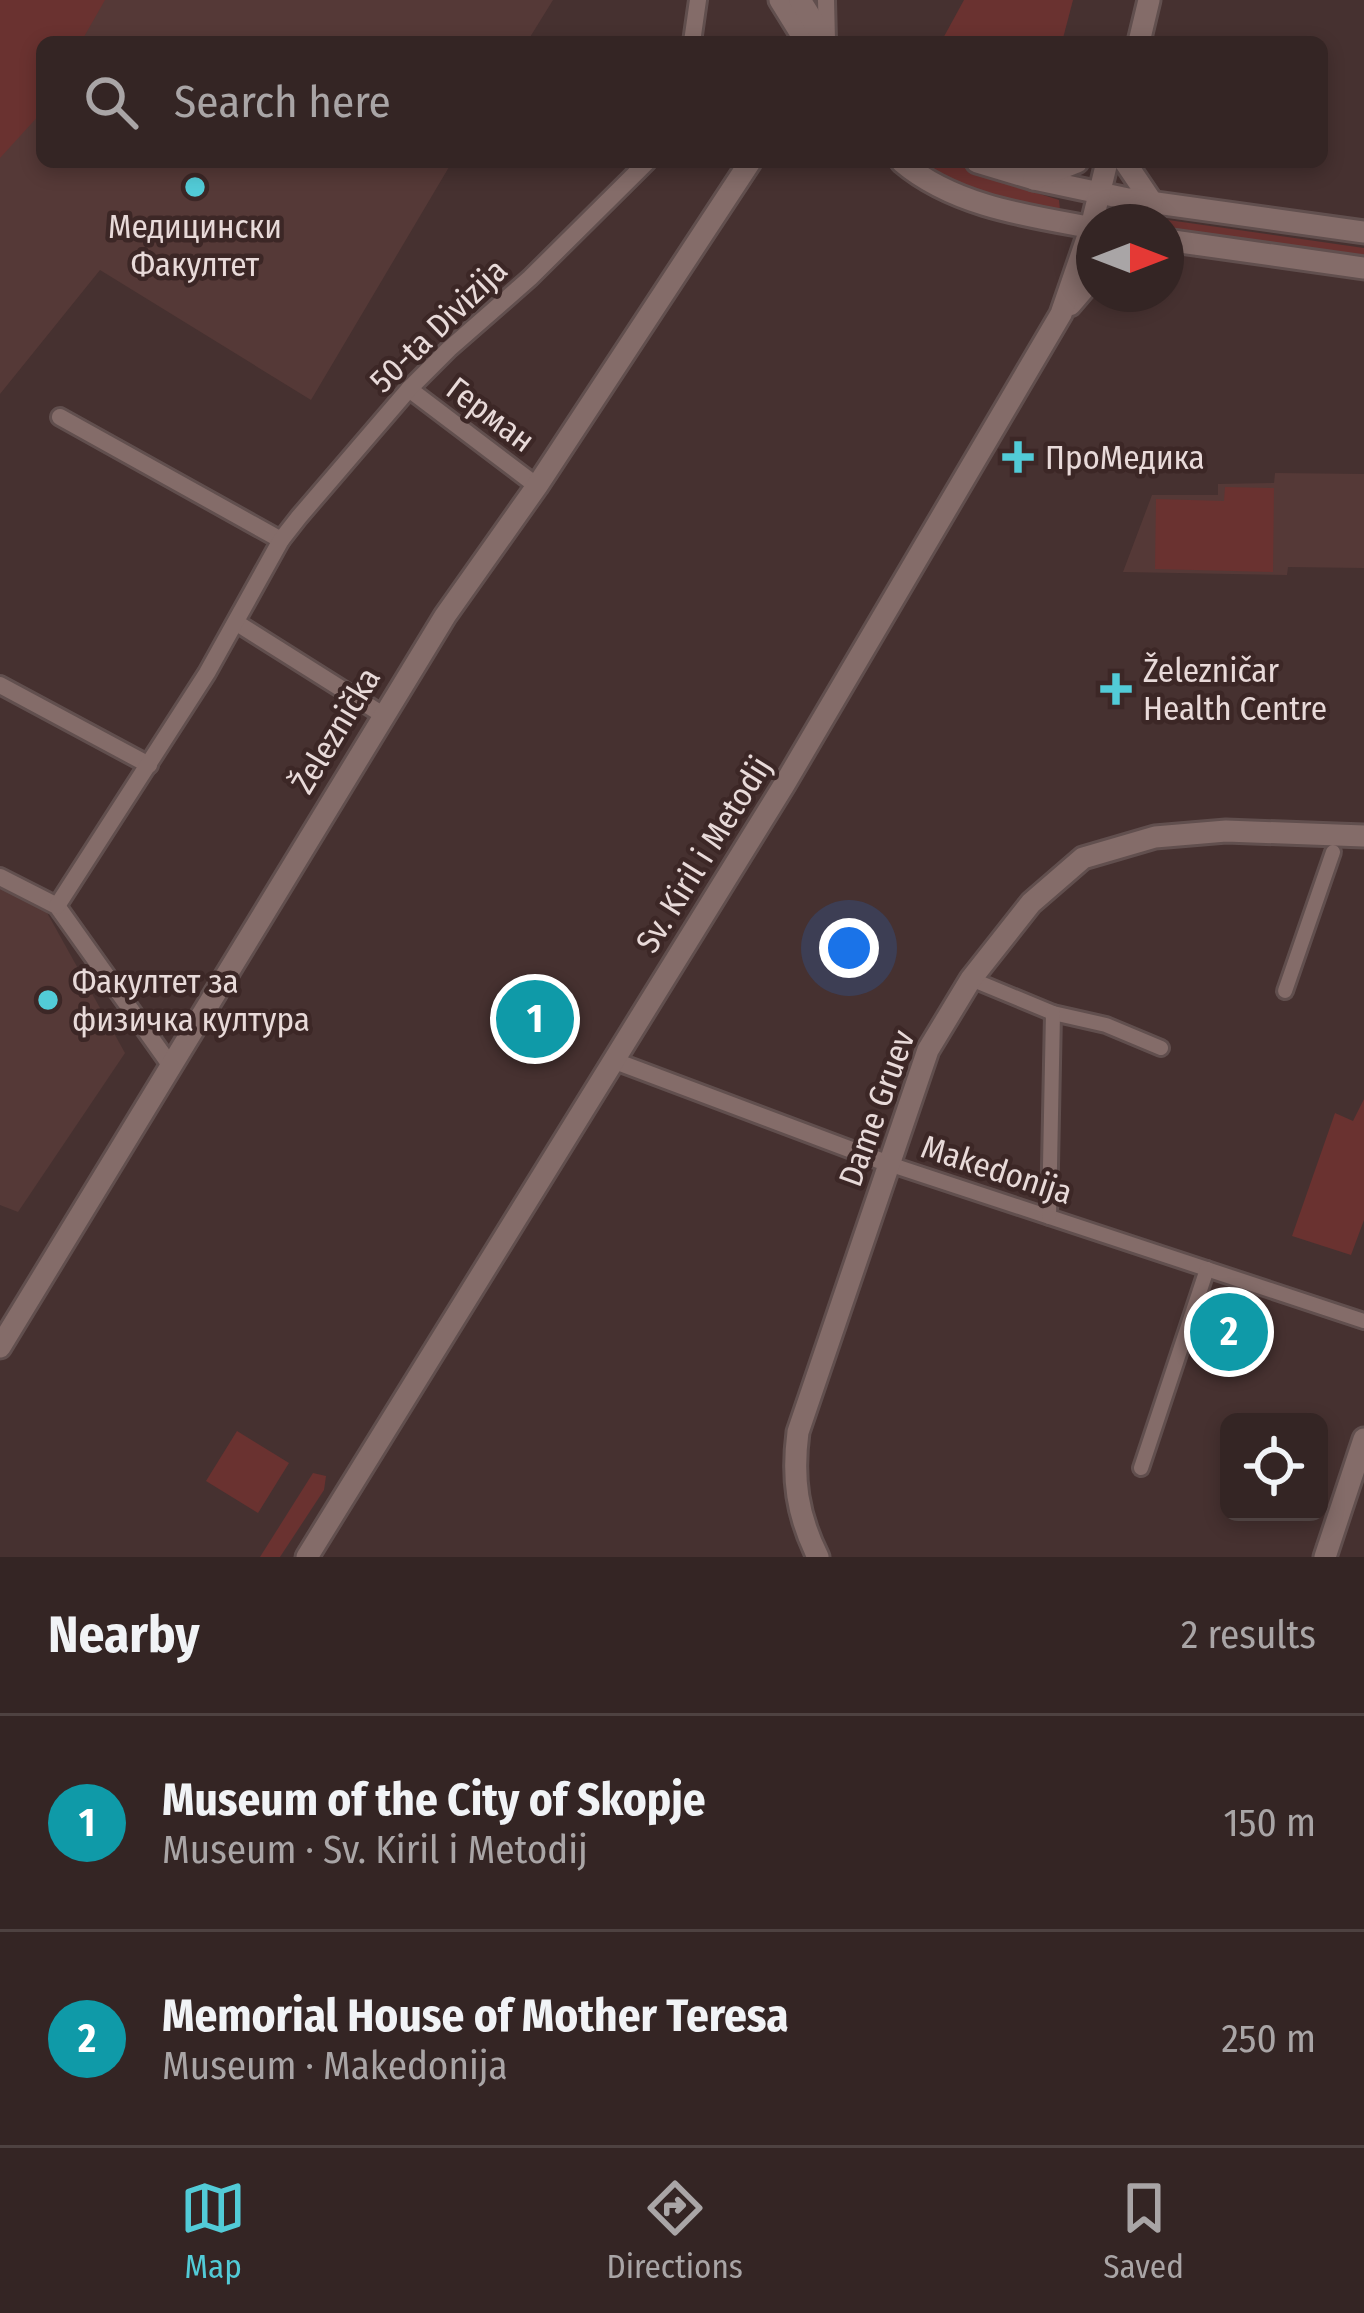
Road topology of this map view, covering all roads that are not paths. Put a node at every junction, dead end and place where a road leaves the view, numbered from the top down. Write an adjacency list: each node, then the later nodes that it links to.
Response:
1 (698, 0): 6 (street)
2 (780, 0): 7 (street)
3 (800, 0): 8 (street)
4 (826, 0): 9 (street)
5 (1149, 0): 10 (street)
6 (693, 36)
7 (802, 36)
8 (823, 36)
9 (827, 36)
10 (1140, 36)
11 (640, 168): 29 (street, 50-ta Divizija)
12 (746, 168): 31 (street, Železnička)
13 (909, 168): 22 (street)
14 (996, 168): 18 (street)
15 (1062, 168): 18 (street)
16 (1106, 168): 19 (street, Sv. Kiril i Metodij)
17 (1129, 168): 20 (street)
18 (1034, 179): 19 (street)
19 (1099, 194): 20 (street); 21 (street, Sv. Kiril i Metodij)
20 (1153, 202): 23 (street)
21 (1097, 204)
22 (1076, 224)
23 (1364, 232)
24 (1184, 243): 25 (street)
25 (1364, 268)
26 (1076, 272): 28 (street, Sv. Kiril i Metodij)
27 (1076, 297): 28 (street)
28 (1061, 314): 45 (street, Sv. Kiril i Metodij)
29 (409, 389): 31 (street, Герман); 32 (street, 50-ta Divizija)
30 (60, 417): 32 (street)
31 (537, 486): 35 (street, Železnička)
32 (281, 540): 33 (street, 50-ta Divizija)
33 (237, 623): 35 (street); 36 (street, 50-ta Divizija)
34 (0, 685): 36 (street)
35 (382, 715): 46 (street, Železnička)
36 (149, 765): 40 (street, 50-ta Divizija)
37 (1364, 836): 41 (street, Dame Gruev)
38 (1333, 851): 42 (street)
39 (0, 877): 40 (street)
40 (58, 906): 46 (street)
41 (971, 979): 43 (street); 47 (street, Dame Gruev)
42 (1285, 991)
43 (1053, 1013): 44 (street); 48 (street)
44 (1161, 1048)
45 (615, 1060): 47 (street, Makedonija); 54 (street, Sv. Kiril i Metodij)
46 (171, 1066): 51 (street, Železnička)
47 (889, 1164): 48 (street, Makedonija); 55 (street, Dame Gruev)
48 (1049, 1217): 49 (street, Makedonija)
49 (1207, 1269): 50 (street, Makedonija); 53 (street)
50 (1364, 1321)
51 (0, 1347)
52 (1364, 1438): 56 (street)
53 (1141, 1468)
54 (307, 1557)
55 (818, 1557)
56 (1325, 1557)

